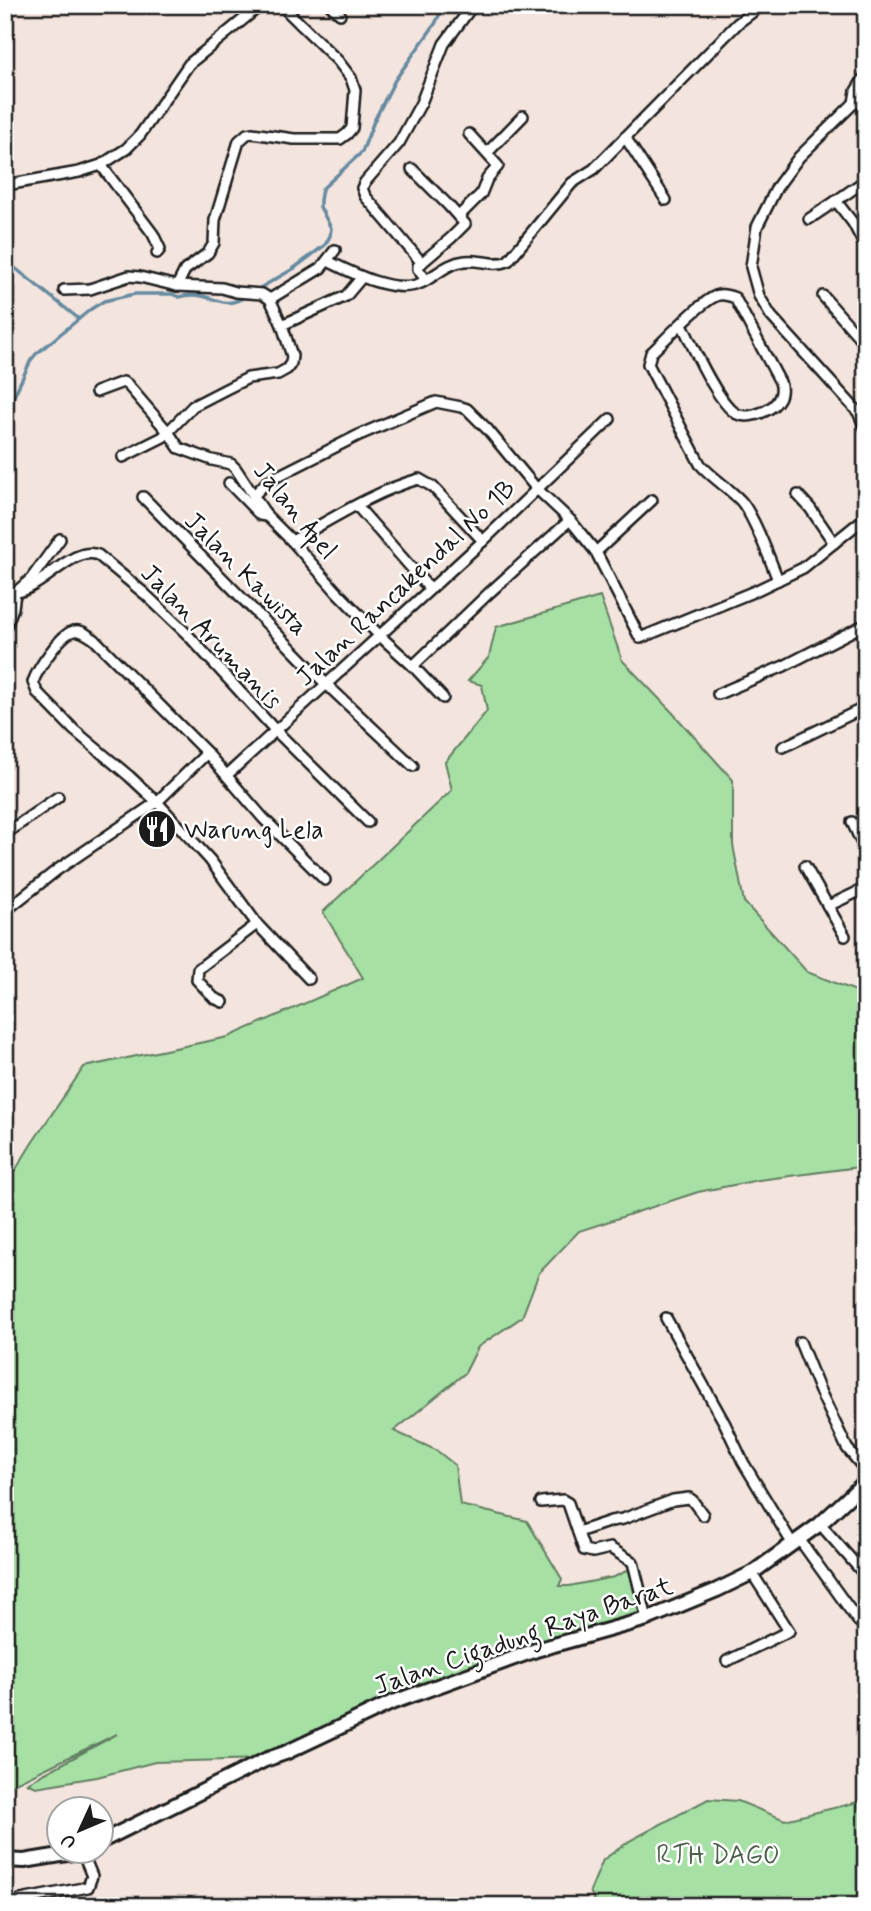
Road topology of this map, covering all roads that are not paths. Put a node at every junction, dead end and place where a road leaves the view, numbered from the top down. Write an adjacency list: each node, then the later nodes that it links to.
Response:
1 (261, 5): 14 (street)
2 (281, 5): 29 (street)
3 (330, 5): 6 (street)
4 (473, 5): 26 (street)
5 (762, 5): 12 (street)
6 (340, 14)
7 (866, 75): 9 (street)
8 (866, 102): 9 (street)
9 (854, 103): 38 (street)
10 (523, 116): 13 (street)
11 (469, 134): 13 (street)
12 (625, 137): 18 (street); 28 (street)
13 (487, 153): 20 (street)
14 (101, 164): 17 (street); 24 (street)
15 (412, 169): 20 (street)
16 (866, 180): 19 (street)
17 (6, 185)
18 (666, 200)
19 (836, 201): 21 (street); 22 (street)
20 (458, 216): 26 (street)
21 (809, 219)
22 (866, 248)
23 (335, 250): 25 (street)
24 (157, 253)
25 (328, 261): 27 (street); 32 (street)
26 (422, 263): 28 (street)
27 (362, 278): 28 (street); 34 (street)
28 (426, 280)
29 (177, 286): 30 (street); 32 (street)
30 (64, 290)
31 (823, 296): 35 (street)
32 (269, 298): 34 (street)
33 (682, 324): 33 (street); 56 (street)
34 (282, 325): 39 (street)
35 (866, 345)
36 (96, 392): 39 (street, Jalan Apel)
37 (610, 419): 42 (street, Jalan Rancakendal No 1B)
38 (866, 429)
39 (169, 433): 40 (street); 43 (street, Jalan Apel)
40 (123, 457)
41 (229, 483): 48 (street)
42 (536, 488): 43 (street); 50 (street); 53 (street, Jalan Rancakendal No 1B)
43 (254, 495): 48 (street, Jalan Apel)
44 (798, 495): 54 (street)
45 (143, 497): 63 (street, Jalan Kawista)
46 (652, 500): 55 (street)
47 (357, 506): 52 (street); 53 (street); 57 (street)
48 (267, 516): 52 (street, Jalan Apel)
49 (866, 517): 54 (street)
50 (570, 520): 55 (street); 62 (street)
51 (60, 539): 58 (street)
52 (292, 541): 61 (street, Jalan Apel)
53 (483, 541): 57 (street, Jalan Rancakendal No 1B)
54 (834, 543): 56 (street)
55 (596, 552): 56 (street)
56 (778, 580)
57 (429, 588): 61 (street, Jalan Rancakendal No 1B)
58 (10, 592): 60 (street); 67 (street, Jalan Arumanis)
59 (866, 624): 64 (street)
60 (5, 629)
61 (379, 635): 62 (street, Jalan Apel); 63 (street, Jalan Rancakendal No 1B)
62 (413, 666): 65 (street, Jalan Apel)
63 (326, 684): 67 (street, Jalan Rancakendal No 1B); 70 (street, Jalan Kawista)
64 (718, 694)
65 (443, 698)
66 (866, 707): 68 (street)
67 (276, 731): 71 (street, Jalan Rancakendal No 1B); 74 (street, Jalan Arumanis)
68 (783, 747)
69 (207, 753): 71 (street); 73 (street); 73 (street)
70 (412, 766)
71 (227, 775): 79 (street)
72 (58, 797): 76 (street)
73 (157, 802): 81 (street); 83 (street)
74 (368, 822)
75 (852, 822): 77 (street)
76 (5, 834)
77 (866, 852)
78 (805, 866): 82 (street)
79 (325, 880)
80 (866, 888): 82 (street)
81 (8, 905)
82 (828, 906): 84 (street)
83 (257, 924): 85 (street); 86 (street)
84 (845, 936)
85 (309, 979)
86 (223, 1002)
87 (666, 1318): 95 (street)
88 (800, 1342): 89 (street)
89 (866, 1471)
90 (866, 1481): 93 (street, Jalan Cigadung Raya Barat)
91 (541, 1502): 94 (street)
92 (703, 1515): 94 (street)
93 (820, 1524): 95 (street, Jalan Cigadung Raya Barat); 97 (street)
94 (578, 1532): 98 (street)
95 (795, 1541): 96 (street, Jalan Cigadung Raya Barat); 99 (street)
96 (752, 1573): 98 (street, Jalan Cigadung Raya Barat); 100 (street)
97 (865, 1575)
98 (647, 1619): 101 (street, Jalan Cigadung Raya Barat)
99 (866, 1626)
100 (727, 1661)
101 (116, 1834)
102 (46, 1857): 103 (street)
103 (5, 1860)
104 (87, 1866): 105 (street)
105 (5, 1903)

